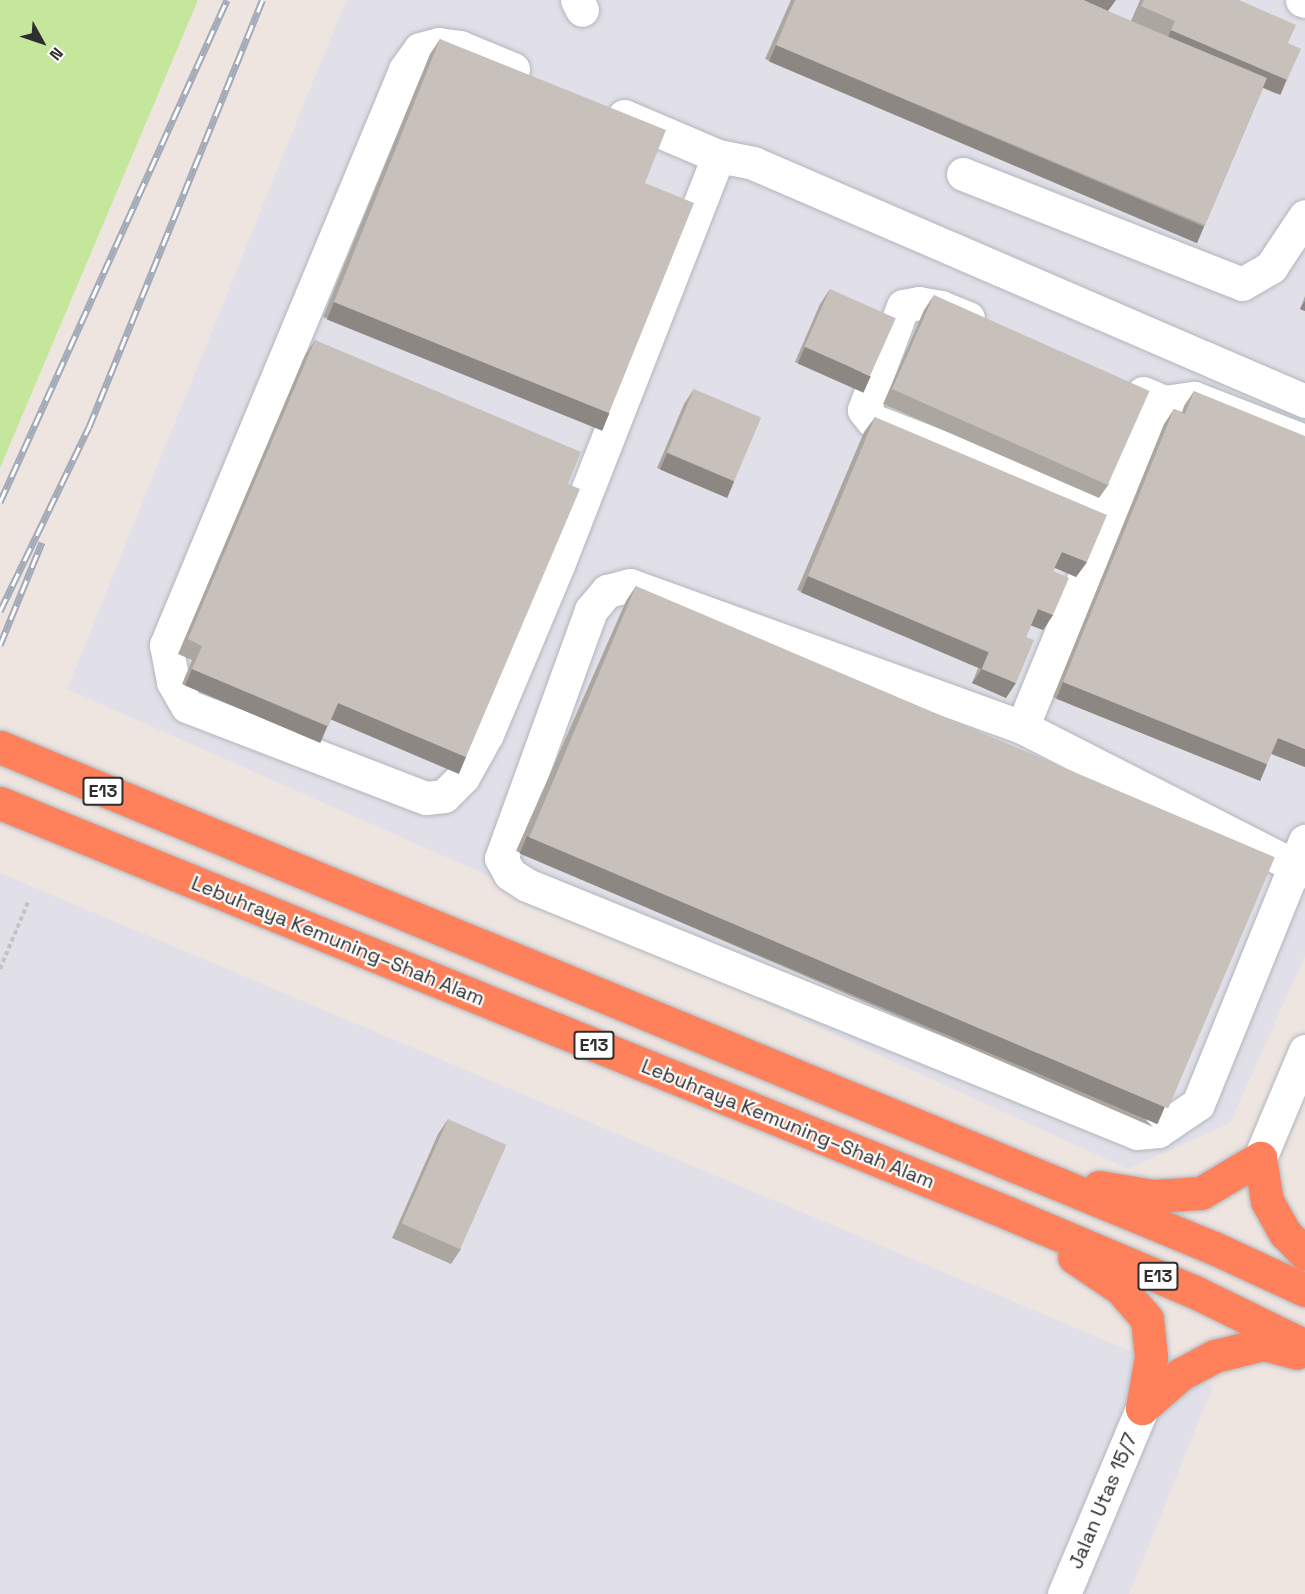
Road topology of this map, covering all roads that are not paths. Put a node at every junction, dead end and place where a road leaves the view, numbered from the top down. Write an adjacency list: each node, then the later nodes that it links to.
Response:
1 (546, 83): 3 (street)
2 (599, 106): 3 (street)
3 (718, 156): 8 (street)
4 (963, 174): 5 (street)
5 (1305, 216)
6 (994, 330): 11 (street)
7 (1111, 379): 9 (street)
8 (1305, 400)
9 (1164, 402): 10 (street); 11 (street)
10 (1305, 441)
11 (1110, 512): 12 (street)
12 (1022, 727): 15 (street); 15 (street)
13 (0, 747): 18 (highway, E13)
14 (0, 803): 19 (highway, Lebuhraya Kemuning–Shah Alam / E13)
15 (1301, 859)
16 (1305, 1051): 17 (street)
17 (1260, 1158): 18 (highway); 20 (highway)
18 (1041, 1178): 21 (highway, E13)
19 (1008, 1213): 22 (highway, Lebuhraya Kemuning–Shah Alam / E13); 24 (highway)
20 (1305, 1254)
21 (1305, 1290)
22 (1305, 1346)
23 (1305, 1355): 24 (highway)
24 (1142, 1408): 25 (street, Jalan Utas 15/7)
25 (1064, 1594)

